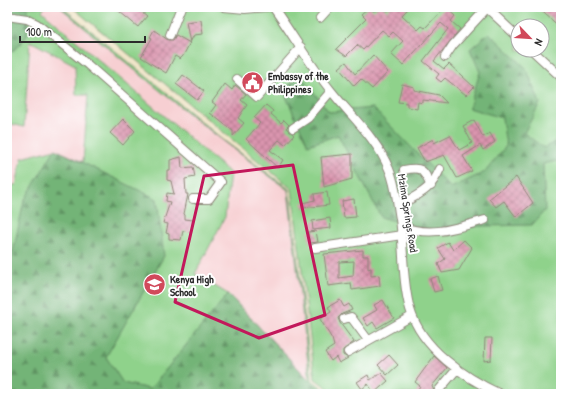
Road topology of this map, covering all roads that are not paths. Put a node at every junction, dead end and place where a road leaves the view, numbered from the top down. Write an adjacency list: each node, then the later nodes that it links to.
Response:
1 (181, 7): 10 (street)
2 (224, 7): 3 (street)
3 (267, 7)
4 (273, 7): 11 (street, Mzima Springs Road)
5 (330, 7): 8 (street)
6 (486, 7): 9 (street); 12 (street)
7 (7, 16): 21 (street)
8 (320, 18)
9 (510, 30)
10 (170, 35)
11 (301, 47): 15 (street); 16 (street, Mzima Springs Road)
12 (445, 57)
13 (541, 58): 14 (street)
14 (561, 77)
15 (237, 79)
16 (331, 91): 17 (street); 22 (street, Mzima Springs Road)
17 (293, 128)
18 (440, 169): 20 (street)
19 (404, 170): 20 (street)
20 (431, 186): 22 (street)
21 (193, 199)
22 (398, 206): 24 (street, Mzima Springs Road)
23 (485, 220): 24 (street)
24 (401, 226): 25 (street, Mzima Springs Road)
25 (402, 235): 26 (street); 27 (street, Mzima Springs Road)
26 (316, 248)
27 (412, 316): 29 (street); 31 (street, Mzima Springs Road)
28 (344, 319): 29 (street)
29 (368, 340): 30 (street)
30 (348, 352)
31 (457, 368): 32 (street); 33 (street, Mzima Springs Road)
32 (439, 390)
33 (500, 394)

